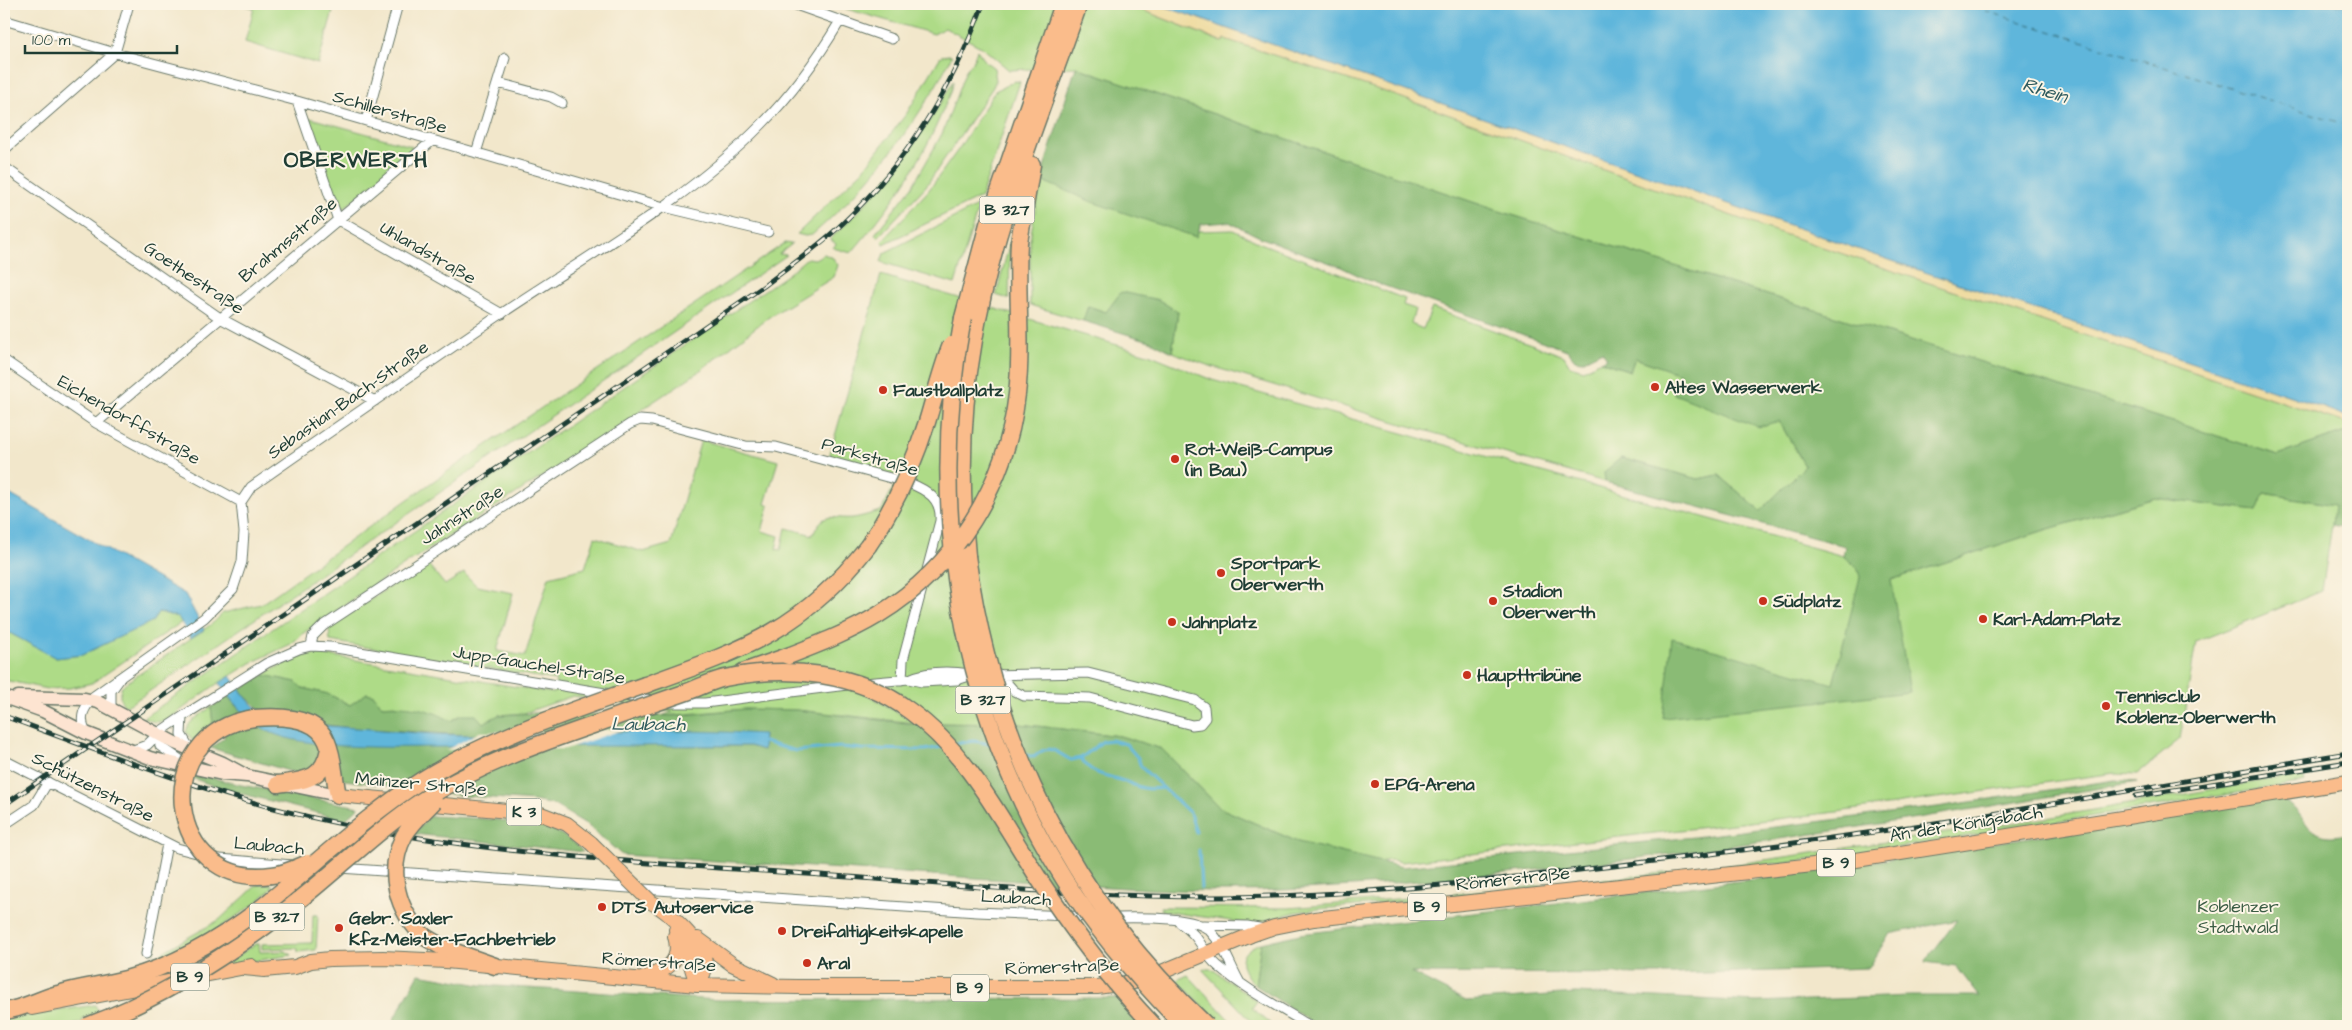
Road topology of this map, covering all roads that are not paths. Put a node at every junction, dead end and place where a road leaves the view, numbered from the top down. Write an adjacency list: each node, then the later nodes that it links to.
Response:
1 (129, 4): 10 (street)
2 (398, 4): 15 (street)
3 (793, 4): 7 (street)
4 (1063, 4): 25 (highway, B 327)
5 (1079, 4): 8 (highway, B 327)
6 (4, 20): 10 (street, Schillerstraße)
7 (840, 21): 9 (street); 20 (street, Sebastian-Bach-Straße)
8 (1069, 33): 34 (highway, B 327, bridge); 75 (highway, B 327, bridge)
9 (892, 39)
10 (115, 53): 13 (street, Schillerstraße); 17 (street)
11 (506, 58): 12 (street)
12 (498, 83): 14 (street); 18 (street)
13 (297, 101): 15 (street, Schillerstraße); 21 (street)
14 (562, 103)
15 (366, 121): 16 (street, Schillerstraße)
16 (432, 141): 18 (street, Schillerstraße); 21 (street, Brahmsstraße)
17 (4, 150)
18 (476, 153): 20 (street, Schillerstraße)
19 (4, 167): 24 (street, Goethestraße)
20 (664, 207): 22 (street, Schillerstraße); 23 (street, Sebastian-Bach-Straße)
21 (338, 220): 23 (street, Uhlandstraße); 24 (street, Brahmsstraße)
22 (768, 232)
23 (502, 314): 27 (street, Sebastian-Bach-Straße)
24 (220, 318): 27 (street, Goethestraße); 29 (street, Brahmsstraße)
25 (963, 318): 55 (highway, B 327, bridge); 74 (highway, B 327, bridge)
26 (4, 360): 29 (street, Eichendorffstraße)
27 (375, 401): 30 (street, Sebastian-Bach-Straße)
28 (640, 420): 31 (street, Jahnstraße); 35 (street, Parkstraße)
29 (96, 423): 30 (street, Eichendorffstraße)
30 (241, 502): 32 (street)
31 (311, 646): 35 (street, Jupp-Gauchel-Straße); 39 (street, Jupp-Gauchel-Straße)
32 (127, 671): 37 (street); 38 (street)
33 (999, 674): 33 (street, Jupp-Gauchel-Straße); 35 (street, Jupp-Gauchel-Straße)
34 (724, 678): 50 (highway, B 327, bridge); 73 (highway, B 327, bridge)
35 (906, 680)
36 (4, 696): 37 (street, Mainzer Straße / K 3); 40 (street, Mainzer Straße / K 3)
37 (91, 700): 38 (street, Mainzer Straße / K 3); 40 (street)
38 (111, 708): 41 (street, Mainzer Straße / K 3)
39 (182, 717): 41 (street, Jupp-Gauchel-Straße); 44 (street)
40 (86, 733): 43 (street, Mainzer Straße / K 3)
41 (158, 734): 43 (street, Jupp-Gauchel-Straße); 44 (street, Mainzer Straße / K 3); 46 (street, Mainzer Straße / K 3)
42 (329, 749): 51 (highway); 52 (highway); 55 (highway, bridge)
43 (130, 751): 46 (street, Mainzer Straße / K 3)
44 (192, 751): 47 (street, Mainzer Straße / K 3)
45 (4, 760): 48 (street, Schützenstraße)
46 (191, 767): 47 (street, Mainzer Straße / K 3)
47 (247, 776): 51 (street, Mainzer Straße / K 3)
48 (48, 782): 53 (street); 54 (street, Schützenstraße)
49 (2348, 782): 56 (main road, An der Königsbach / B 9)
50 (452, 783): 66 (highway, bridge); 72 (highway, B 327, bridge)
51 (278, 784): 52 (street, Mainzer Straße / K 3)
52 (338, 795): 57 (main road, Mainzer Straße / K 3, bridge)
53 (4, 825)
54 (167, 844): 58 (street, Laubach); 65 (street)
55 (322, 857): 71 (highway, B 327, bridge)
56 (1588, 891): 61 (main road, Römerstraße / B 9)
57 (651, 902): 59 (main road, Mainzer Straße / K 3); 62 (main road, Mainzer Straße / K 3)
58 (1178, 921): 60 (street, Laubach); 64 (street)
59 (672, 925): 67 (main road); 69 (main road, Mainzer Straße / K 3)
60 (1202, 925): 61 (street, Laubach); 63 (street)
61 (1268, 930): 63 (main road, Römerstraße / B 9)
62 (690, 936): 69 (main road, Mainzer Straße / K 3); 70 (main road, K 3)
63 (1221, 947): 64 (main road, Römerstraße / B 9); 68 (street)
64 (1208, 953): 68 (street); 70 (main road, Römerstraße / B 9)
65 (146, 954)
66 (495, 966): 67 (main road, Römerstraße / B 9); 71 (main road, B 9)
67 (637, 980): 69 (main road, Römerstraße)
68 (1239, 981): 76 (street)
69 (697, 985): 70 (main road, Römerstraße)
70 (779, 987)
71 (11, 1010)
72 (87, 1026)
73 (1154, 1026)
74 (1184, 1026)
75 (1207, 1026)
76 (1310, 1026)

